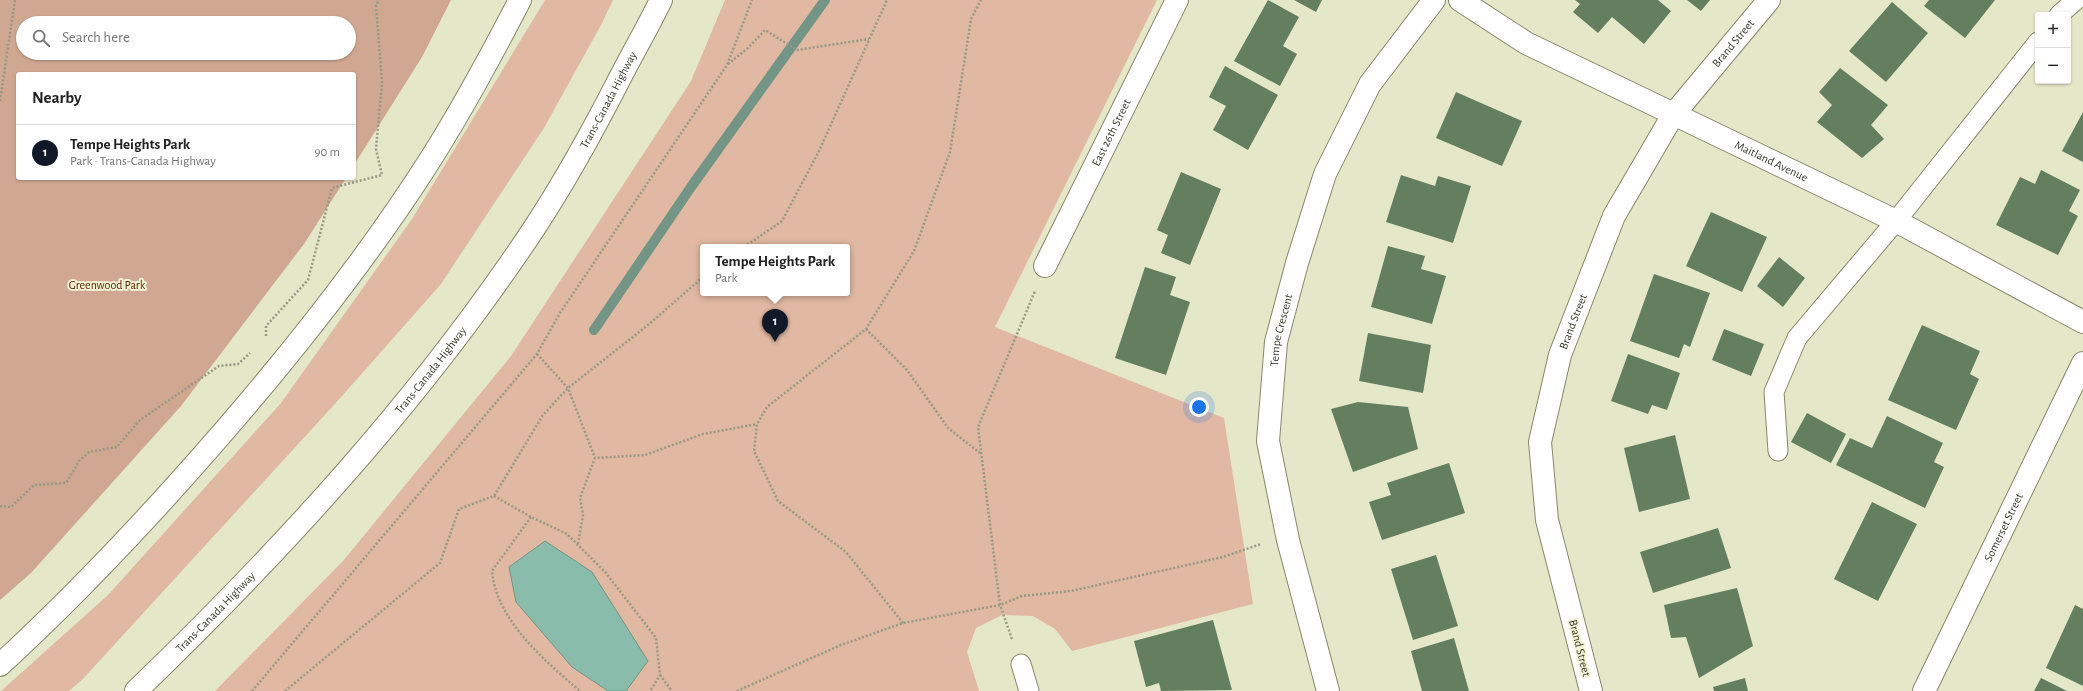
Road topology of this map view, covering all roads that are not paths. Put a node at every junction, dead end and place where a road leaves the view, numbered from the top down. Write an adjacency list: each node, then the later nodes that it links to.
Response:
1 (520, 0): 17 (main road)
2 (661, 0): 18 (main road, Trans-Canada Highway)
3 (1177, 0): 12 (main road, East 26th Street)
4 (1434, 0): 20 (main road, Tempe Crescent)
5 (1460, 0): 10 (main road, Maitland Avenue)
6 (1769, 0): 10 (main road, Brand Street)
7 (2076, 0): 8 (lane)
8 (2062, 12)
9 (2035, 46): 11 (lane)
10 (1673, 114): 11 (main road, Maitland Avenue); 21 (main road, Brand Street)
11 (1896, 221): 13 (main road, Maitland Avenue); 15 (lane)
12 (1045, 266)
13 (2083, 322)
14 (2083, 363): 22 (main road, Somerset Street)
15 (1778, 451)
16 (1021, 664): 19 (lane)
17 (0, 665)
18 (136, 691)
19 (1029, 691)
20 (1328, 691)
21 (1591, 691)
22 (1924, 691)

